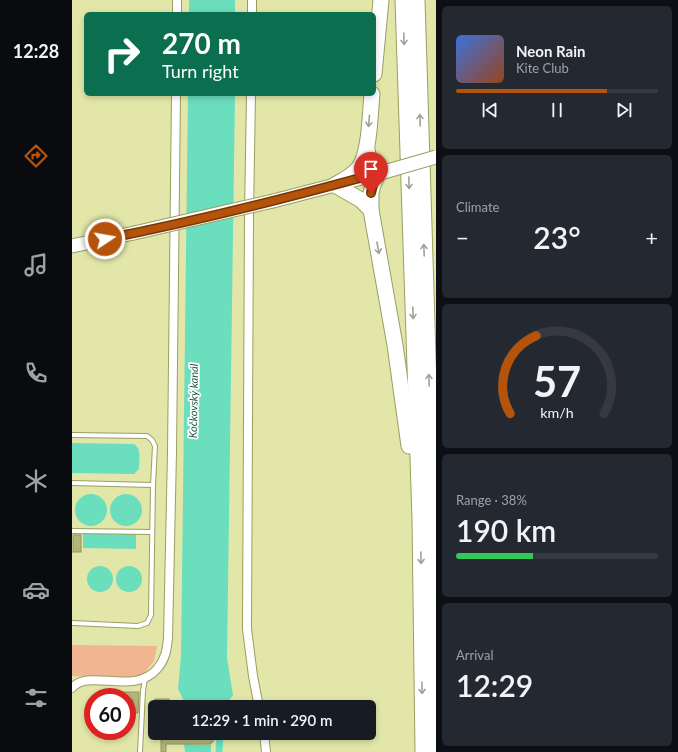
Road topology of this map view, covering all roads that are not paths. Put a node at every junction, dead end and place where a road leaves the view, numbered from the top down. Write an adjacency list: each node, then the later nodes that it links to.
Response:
1 (177, 0): 6 (street)
2 (252, 0): 7 (street)
3 (381, 0): 8 (highway)
4 (403, 0): 21 (highway, one-way to 21)
5 (417, 0): 24 (highway, one-way to 5)
6 (177, 12)
7 (252, 12)
8 (376, 53)
9 (176, 96): 26 (street)
10 (251, 96): 28 (street)
11 (372, 96): 12 (highway, one-way to 12)
12 (367, 149): 14 (highway); 15 (highway)
13 (436, 157): 14 (main road, bridge)
14 (381, 172): 15 (main road); 16 (highway)
15 (335, 185): 16 (highway); 17 (main road, bridge)
16 (371, 210): 21 (highway, one-way to 21)
17 (72, 246)
18 (72, 435): 20 (lane)
19 (72, 483): 20 (lane)
20 (153, 485): 23 (lane)
21 (420, 519): 32 (highway, one-way to 32)
22 (72, 531): 23 (lane)
23 (152, 532): 25 (lane)
24 (435, 598): 33 (highway)
25 (72, 623)
26 (145, 679): 27 (street); 30 (lane)
27 (72, 688)
28 (258, 700)
29 (265, 740): 31 (street)
30 (140, 752)
31 (266, 752)
32 (423, 752)
33 (435, 752)

